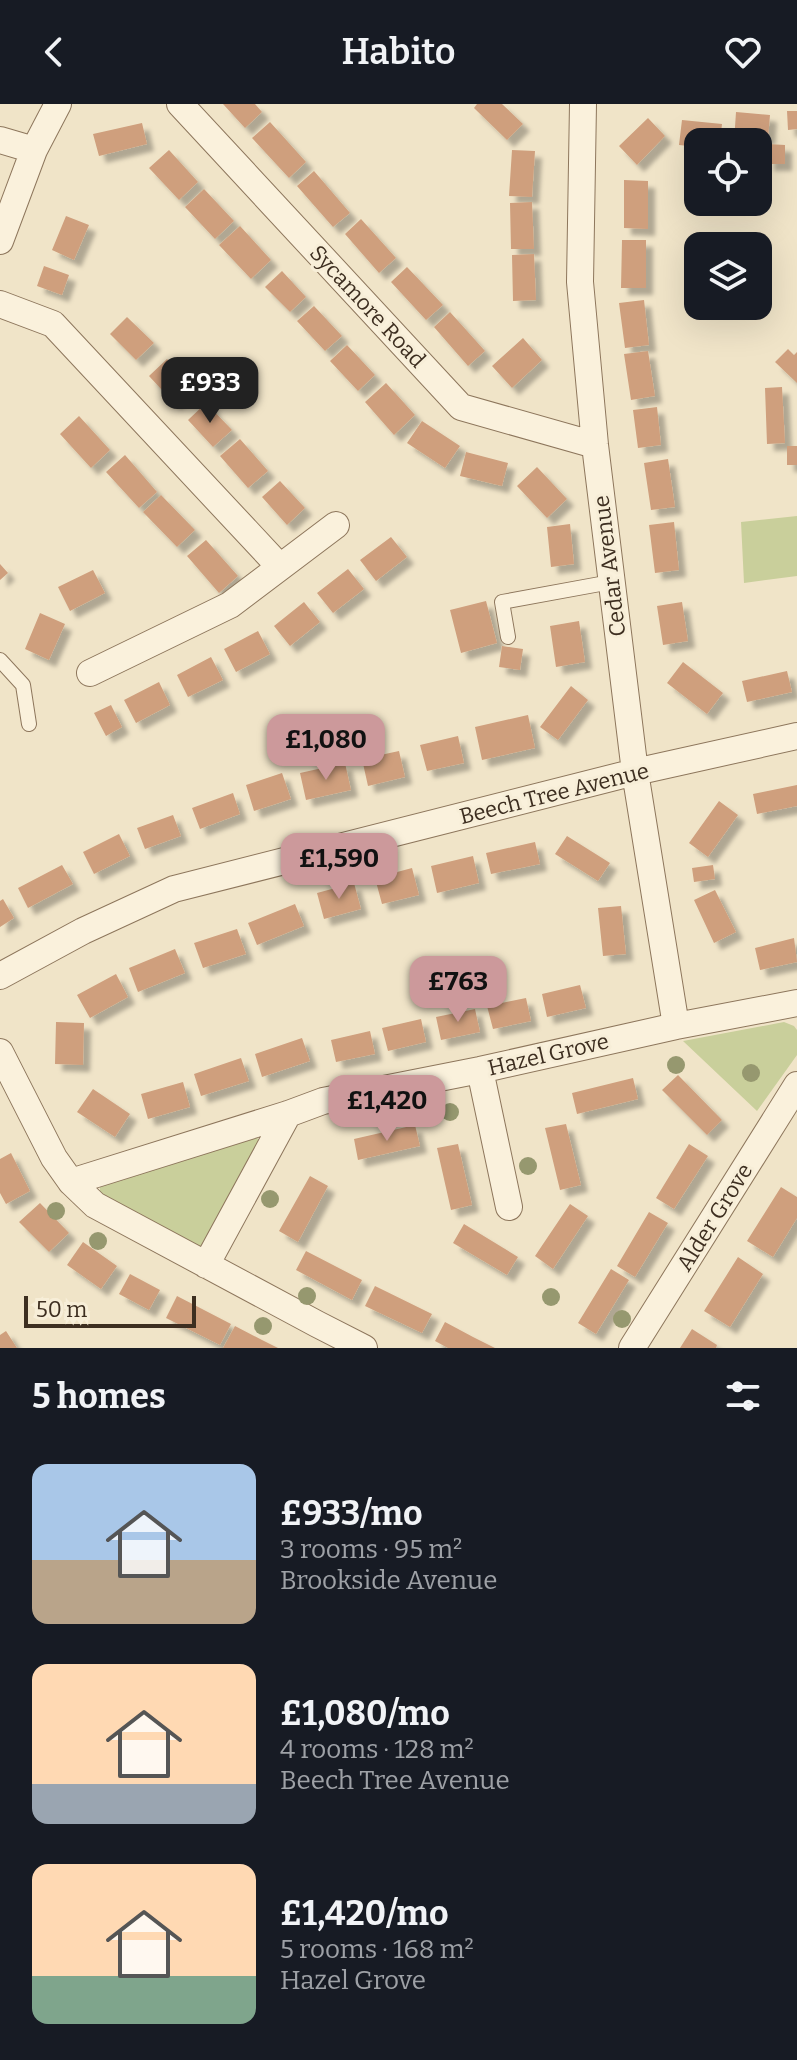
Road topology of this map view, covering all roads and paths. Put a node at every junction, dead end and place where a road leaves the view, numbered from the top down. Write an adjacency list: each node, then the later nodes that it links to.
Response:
1 (58, 104): 5 (street)
2 (180, 104): 8 (street, Sycamore Road)
3 (583, 104): 8 (street, Cedar Avenue)
4 (0, 140): 5 (street)
5 (34, 150): 6 (street)
6 (0, 241)
7 (0, 304): 10 (street)
8 (595, 445): 11 (street, Cedar Avenue)
9 (336, 525): 10 (street)
10 (280, 567): 14 (street)
11 (611, 582): 12 (lane); 17 (street, Cedar Avenue)
12 (508, 637)
13 (0, 660): 15 (lane)
14 (90, 673)
15 (29, 724)
16 (797, 736): 17 (street, Beech Tree Avenue)
17 (635, 772): 18 (street, Beech Tree Avenue); 20 (street, Cedar Avenue)
18 (0, 976)
19 (797, 1003): 20 (street, Hazel Grove)
20 (676, 1026): 22 (street, Hazel Grove)
21 (0, 1052): 25 (street)
22 (480, 1070): 24 (street, Hazel Grove); 26 (street)
23 (797, 1085): 29 (street, Alder Grove)
24 (288, 1114): 25 (street, Hazel Grove); 27 (street)
25 (71, 1182): 27 (street)
26 (509, 1207)
27 (206, 1265): 28 (street)
28 (364, 1348)
29 (632, 1348)

